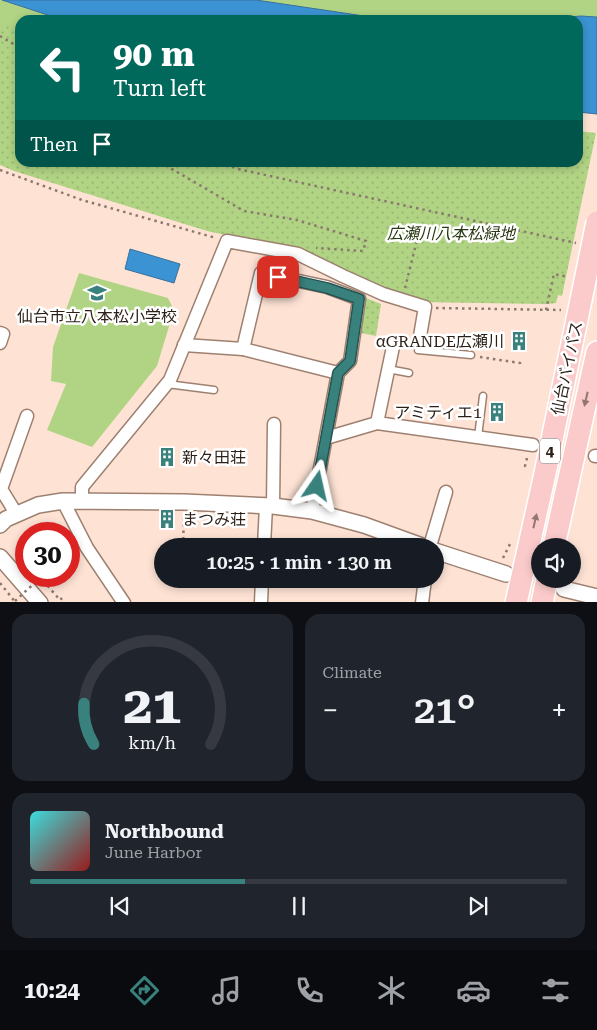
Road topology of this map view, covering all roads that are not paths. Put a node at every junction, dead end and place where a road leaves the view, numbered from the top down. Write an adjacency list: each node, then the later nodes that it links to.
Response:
1 (597, 222): 44 (highway, 仙台バイパス / 4, one-way to 1, bridge)
2 (0, 333): 5 (street)
3 (394, 342): 10 (street)
4 (419, 342): 6 (street); 9 (lane)
5 (0, 343)
6 (184, 345): 7 (street); 13 (street)
7 (243, 349): 11 (street); 11 (street)
8 (597, 352): 32 (highway, 仙台バイパス / 4, one-way to 32)
9 (471, 355)
10 (388, 369): 12 (lane); 17 (street)
11 (338, 373): 20 (street)
12 (409, 373)
13 (166, 384): 14 (lane); 24 (street)
14 (214, 390)
15 (483, 396): 19 (lane)
16 (27, 416): 27 (street)
17 (377, 423): 19 (street); 20 (street)
18 (274, 424): 25 (street)
19 (478, 437): 21 (street)
20 (326, 438): 26 (street)
21 (533, 445)
22 (446, 492): 31 (street)
23 (63, 501): 24 (street); 27 (street); 41 (street)
24 (82, 501): 25 (street)
25 (270, 506): 26 (street); 29 (street)
26 (312, 511): 30 (street)
27 (17, 514): 28 (street)
28 (0, 525)
29 (265, 538)
30 (400, 538)
31 (432, 538)
32 (556, 538)
33 (444, 554): 35 (street)
34 (0, 557): 40 (street)
35 (506, 574)
36 (262, 588): 42 (street)
37 (424, 588): 43 (street)
38 (566, 591): 39 (street); 45 (highway)
39 (597, 597)
40 (40, 602)
41 (124, 602)
42 (261, 602)
43 (422, 602)
44 (516, 602)
45 (542, 602)

